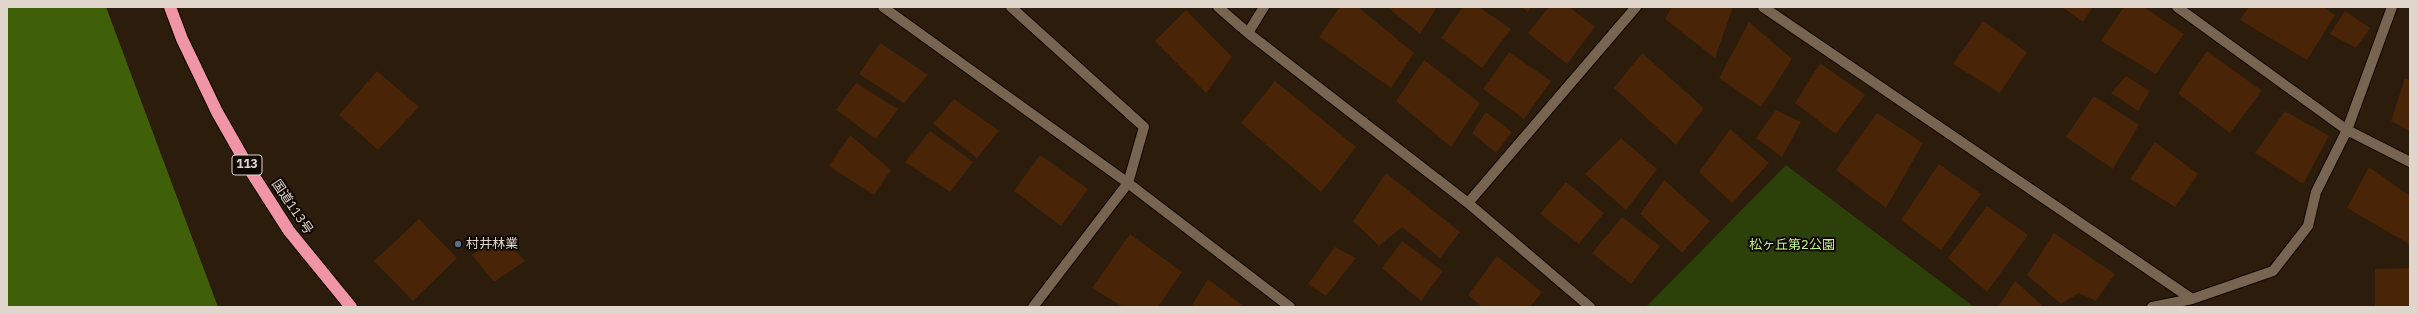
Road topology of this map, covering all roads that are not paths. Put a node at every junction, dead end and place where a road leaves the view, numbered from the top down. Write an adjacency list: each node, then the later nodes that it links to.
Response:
1 (170, 7): 16 (highway, 国道113号 / 113)
2 (883, 7): 13 (street)
3 (1011, 7): 13 (street)
4 (1218, 7): 10 (street)
5 (1264, 7): 10 (street)
6 (1636, 7): 14 (street)
7 (1763, 7): 15 (street)
8 (2177, 7): 11 (street)
9 (2392, 7): 11 (street)
10 (1248, 33): 14 (street)
11 (2347, 130): 12 (street); 15 (street)
12 (2410, 162)
13 (1128, 183): 17 (street); 18 (street)
14 (1468, 203): 19 (street)
15 (2192, 299): 20 (street)
16 (351, 307)
17 (1033, 307)
18 (1290, 307)
19 (1590, 307)
20 (2152, 307)

